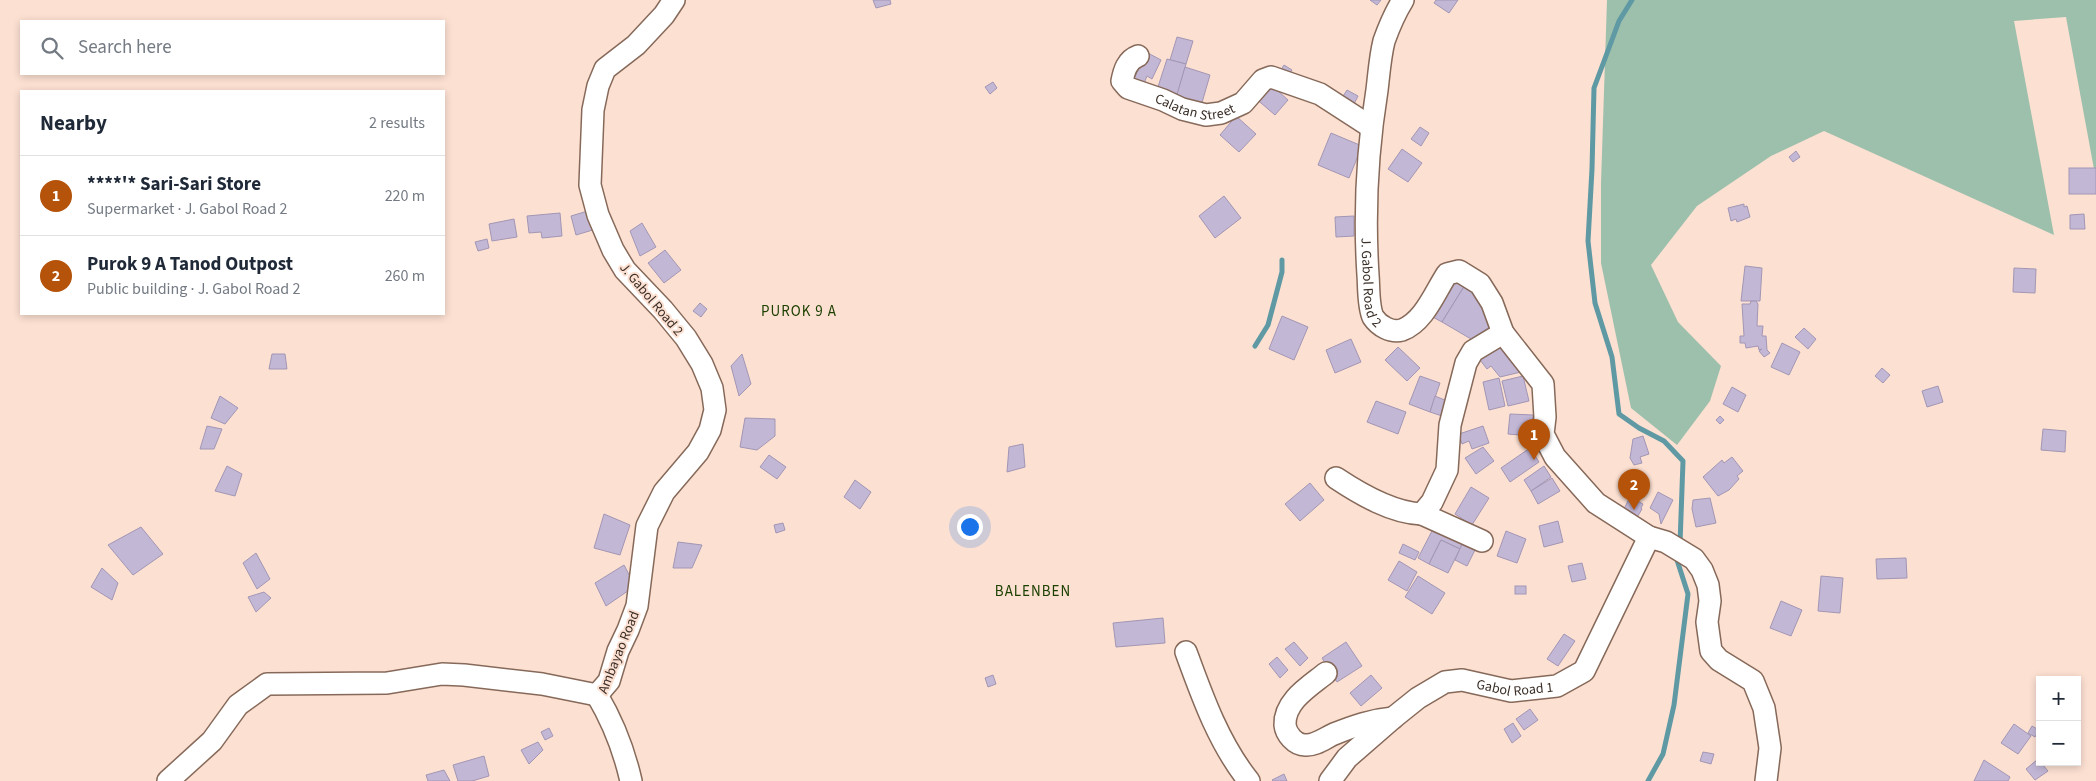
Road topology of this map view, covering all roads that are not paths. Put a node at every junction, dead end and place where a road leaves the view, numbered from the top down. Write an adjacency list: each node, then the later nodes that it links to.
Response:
1 (674, 0): 7 (street, J. Gabol Road 2)
2 (1403, 0): 4 (street, J. Gabol Road 2)
3 (1138, 56): 4 (street, Calatan Street)
4 (1371, 127): 5 (street, J. Gabol Road 2)
5 (1503, 332): 8 (street); 9 (street, J. Gabol Road 2)
6 (1336, 478): 8 (street)
7 (664, 492): 13 (street, Ambayao Road)
8 (1422, 514): 10 (street)
9 (1657, 539): 14 (street, Gabol Road 1); 19 (street, J. Gabol Road 2)
10 (1482, 540)
11 (1186, 652): 17 (street)
12 (1326, 673): 14 (street)
13 (597, 695): 15 (street); 16 (street, Ambayao Road)
14 (1393, 718): 18 (street, Gabol Road 1)
15 (168, 781)
16 (631, 781)
17 (1249, 781)
18 (1330, 781)
19 (1766, 781)

